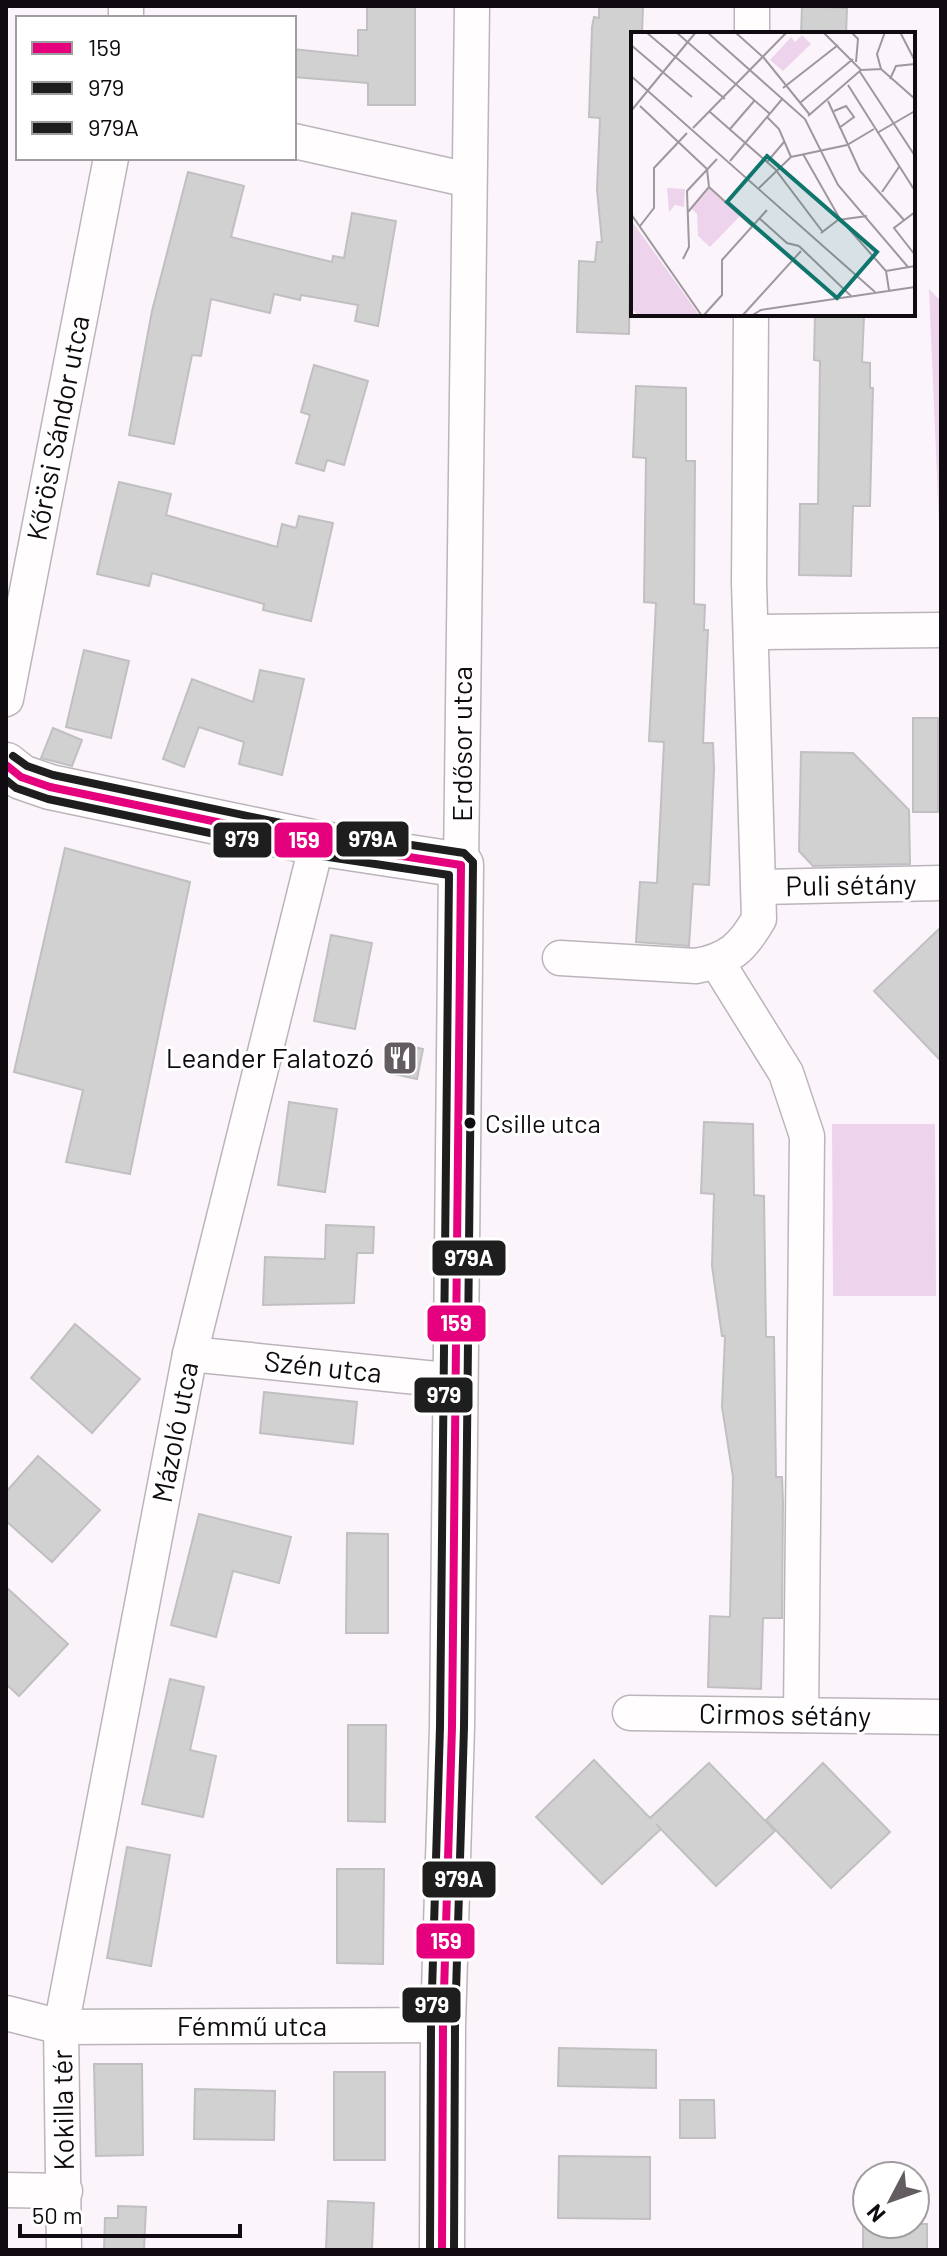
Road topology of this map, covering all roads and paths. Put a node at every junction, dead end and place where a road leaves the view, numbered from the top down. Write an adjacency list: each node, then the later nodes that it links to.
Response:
1 (472, 6): 6 (street, Erdősor utca)
2 (752, 6): 3 (street)
3 (752, 32)
4 (296, 141): 6 (street)
5 (111, 160): 10 (street, Kőrösi Sándor utca)
6 (469, 180): 13 (street, Erdősor utca)
7 (751, 316): 9 (street)
8 (941, 630): 9 (street)
9 (752, 632): 15 (street)
10 (6, 699)
11 (6, 765): 12 (street)
12 (317, 843): 13 (street); 18 (street, Mázoló utca)
13 (461, 865): 19 (street, Erdősor utca)
14 (941, 883): 15 (street, Puli sétány)
15 (761, 887): 17 (street)
16 (560, 958): 17 (street)
17 (717, 962): 21 (street)
18 (190, 1354): 19 (street, Szén utca); 25 (street, Mázoló utca)
19 (456, 1381): 24 (street, Erdősor utca)
20 (630, 1713): 21 (street, Cirmos sétány)
21 (801, 1715): 22 (street, Cirmos sétány)
22 (941, 1717)
23 (6, 2013): 25 (street, Kokilla tér)
24 (443, 2025): 25 (street, Fémmű utca); 29 (street, Erdősor utca)
25 (61, 2027): 27 (street, Kokilla tér)
26 (6, 2190): 27 (street, Kokilla tér)
27 (65, 2191): 28 (street)
28 (64, 2250)
29 (442, 2250)

